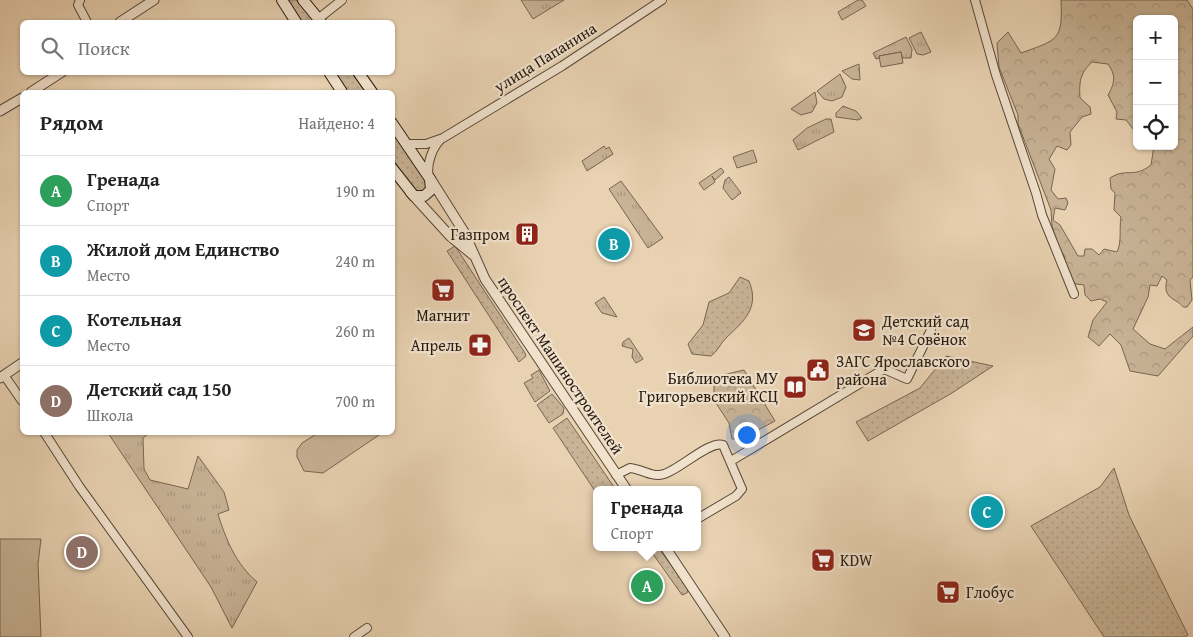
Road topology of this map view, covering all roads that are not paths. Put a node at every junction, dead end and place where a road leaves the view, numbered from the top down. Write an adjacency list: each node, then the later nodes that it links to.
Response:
1 (80, 0): 8 (street)
2 (154, 0): 9 (street)
3 (282, 0): 10 (main road)
4 (302, 0): 11 (main road)
5 (342, 0): 12 (street)
6 (662, 0): 22 (street, улица Папанина)
7 (975, 0): 28 (street)
8 (86, 20)
9 (123, 20)
10 (295, 20)
11 (319, 20)
12 (321, 20)
13 (57, 75): 16 (street)
14 (331, 75): 17 (main road)
15 (360, 75): 18 (main road)
16 (34, 90)
17 (341, 90)
18 (371, 90)
19 (20, 99): 20 (street)
20 (0, 111)
21 (395, 127): 23 (main road, проспект Машиностроителей)
22 (443, 138): 23 (street, улица Папанина); 25 (street, улица Папанина)
23 (407, 144): 25 (main road, проспект Машиностроителей)
24 (395, 172): 26 (main road, проспект Машиностроителей)
25 (429, 177): 26 (main road); 27 (street, проспект Машиностроителей)
26 (410, 192): 27 (street, проспект Машиностроителей)
27 (473, 255): 35 (street, проспект Машиностроителей)
28 (1074, 294)
29 (931, 330): 34 (street)
30 (20, 364): 31 (street)
31 (2, 376): 32 (street)
32 (20, 398)
33 (46, 435): 40 (street)
34 (731, 461): 35 (street); 37 (street)
35 (616, 475): 36 (street, проспект Машиностроителей)
36 (623, 486)
37 (701, 517)
38 (668, 551): 42 (street)
39 (367, 628): 41 (street)
40 (188, 637)
41 (354, 637)
42 (725, 637)

